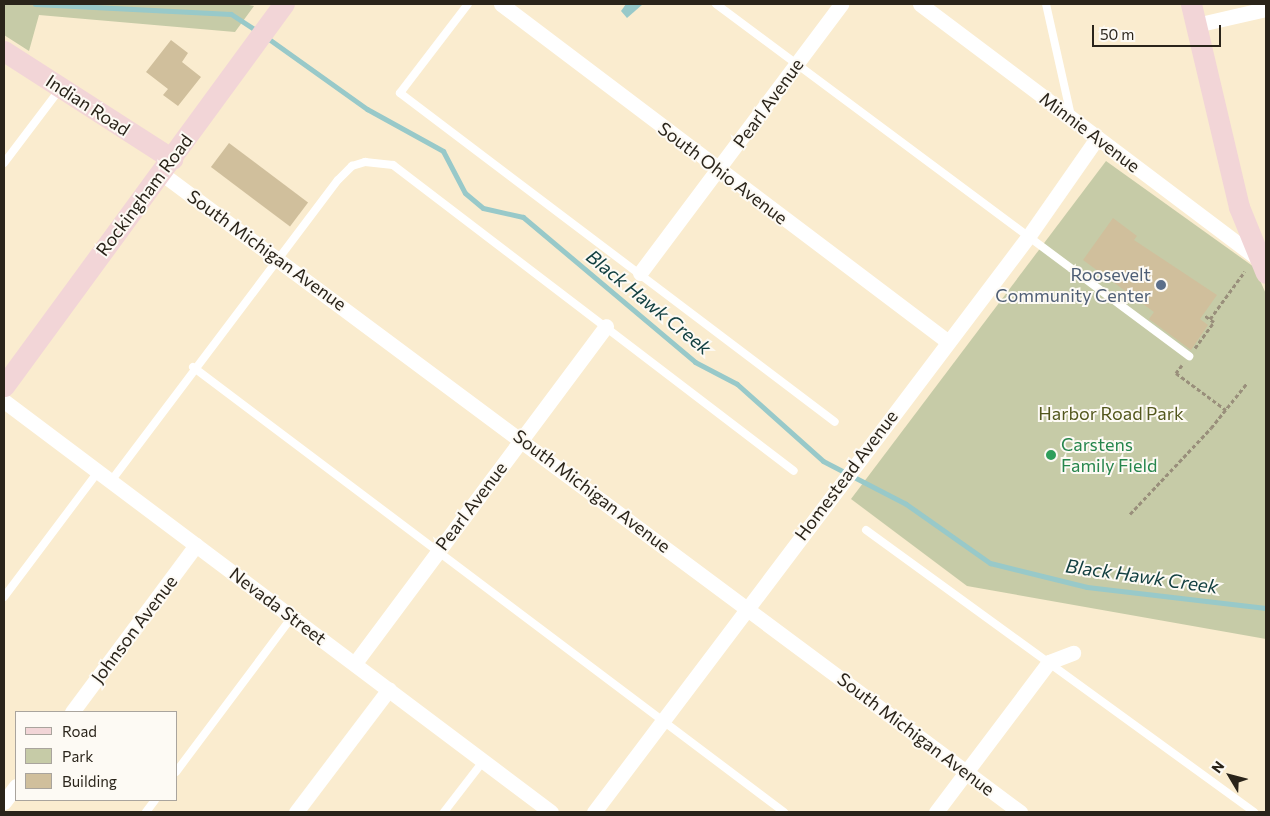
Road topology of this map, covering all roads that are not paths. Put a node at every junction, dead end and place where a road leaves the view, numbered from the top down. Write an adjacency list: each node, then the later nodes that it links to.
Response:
1 (468, 4): 22 (lane)
2 (500, 4): 18 (street, South Ohio Avenue)
3 (716, 4): 12 (lane)
4 (842, 4): 12 (street, Pearl Avenue)
5 (920, 4): 14 (street, Minnie Avenue)
6 (1046, 4): 14 (lane)
7 (1192, 4): 10 (street)
8 (1266, 9): 10 (street)
9 (278, 11): 17 (street, Rockingham Road)
10 (1196, 25): 21 (street)
11 (4, 51): 13 (street, Indian Road)
12 (796, 64): 18 (street, Pearl Avenue); 19 (lane)
13 (62, 86): 16 (lane); 17 (street, Indian Road)
14 (1071, 118): 15 (street, Minnie Avenue)
15 (1097, 138): 19 (street, Homestead Avenue); 21 (street, Minnie Avenue)
16 (4, 163)
17 (166, 166): 20 (street, South Michigan Avenue); 27 (street, Rockingham Road)
18 (719, 170): 22 (street, Pearl Avenue); 24 (street, South Ohio Avenue)
19 (1028, 237): 24 (street, Homestead Avenue); 25 (lane)
20 (277, 257): 23 (lane); 26 (lane); 30 (street, South Michigan Avenue)
21 (1258, 267)
22 (640, 273): 29 (lane)
23 (606, 326): 30 (street, Pearl Avenue); 31 (lane)
24 (947, 341): 38 (street, Homestead Avenue)
25 (1189, 356)
26 (193, 367): 33 (lane); 36 (lane)
27 (4, 386)
28 (4, 402): 32 (street, Nevada Street)
29 (835, 422)
30 (522, 438): 36 (street, Pearl Avenue); 38 (street, South Michigan Avenue)
31 (794, 471)
32 (98, 472): 33 (street, Nevada Street); 37 (lane)
33 (111, 481): 35 (street, Nevada Street)
34 (866, 530): 41 (lane)
35 (196, 545): 39 (street, Nevada Street); 44 (street, Johnson Avenue)
36 (436, 552): 42 (street, Pearl Avenue); 45 (lane)
37 (4, 597)
38 (747, 607): 45 (street, Homestead Avenue); 48 (street, South Michigan Avenue)
39 (292, 618): 42 (street, Nevada Street); 47 (lane)
40 (1073, 653): 41 (street)
41 (1049, 662): 48 (street); 60 (lane)
42 (355, 663): 43 (street, Nevada Street)
43 (389, 689): 46 (street, Nevada Street); 53 (street)
44 (73, 711)
45 (664, 719): 56 (street, Homestead Avenue); 57 (lane)
46 (484, 760): 54 (lane); 55 (street, Nevada Street)
47 (178, 769)
48 (965, 772): 58 (street); 59 (street, South Michigan Avenue)
49 (15, 787): 51 (street)
50 (154, 801): 52 (lane)
51 (4, 802)
52 (146, 812)
53 (296, 812)
54 (444, 812)
55 (551, 812)
56 (594, 812)
57 (784, 812)
58 (936, 812)
59 (1020, 812)
60 (1254, 812)

